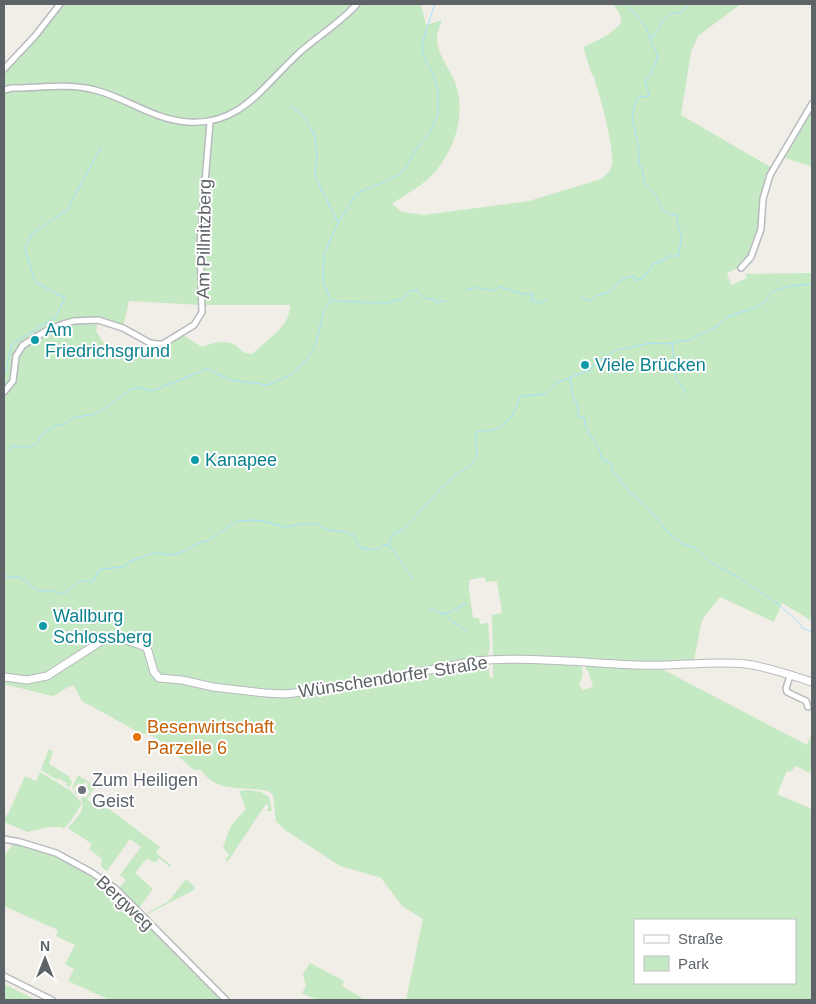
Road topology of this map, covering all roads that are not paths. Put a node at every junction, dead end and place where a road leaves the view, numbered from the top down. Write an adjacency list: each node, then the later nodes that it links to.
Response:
1 (60, 4): 3 (street)
2 (357, 4): 6 (street)
3 (4, 69)
4 (4, 90): 6 (street)
5 (812, 104): 7 (street)
6 (210, 122): 8 (street, Am Pillnitzberg)
7 (741, 268)
8 (4, 392)
9 (790, 676): 10 (street, Wünschendorfer Straße); 11 (street); 12 (street)
10 (4, 677)
11 (812, 682)
12 (808, 707)
13 (4, 839): 16 (street, Bergweg)
14 (4, 976): 15 (street)
15 (52, 1000)
16 (226, 1000)

